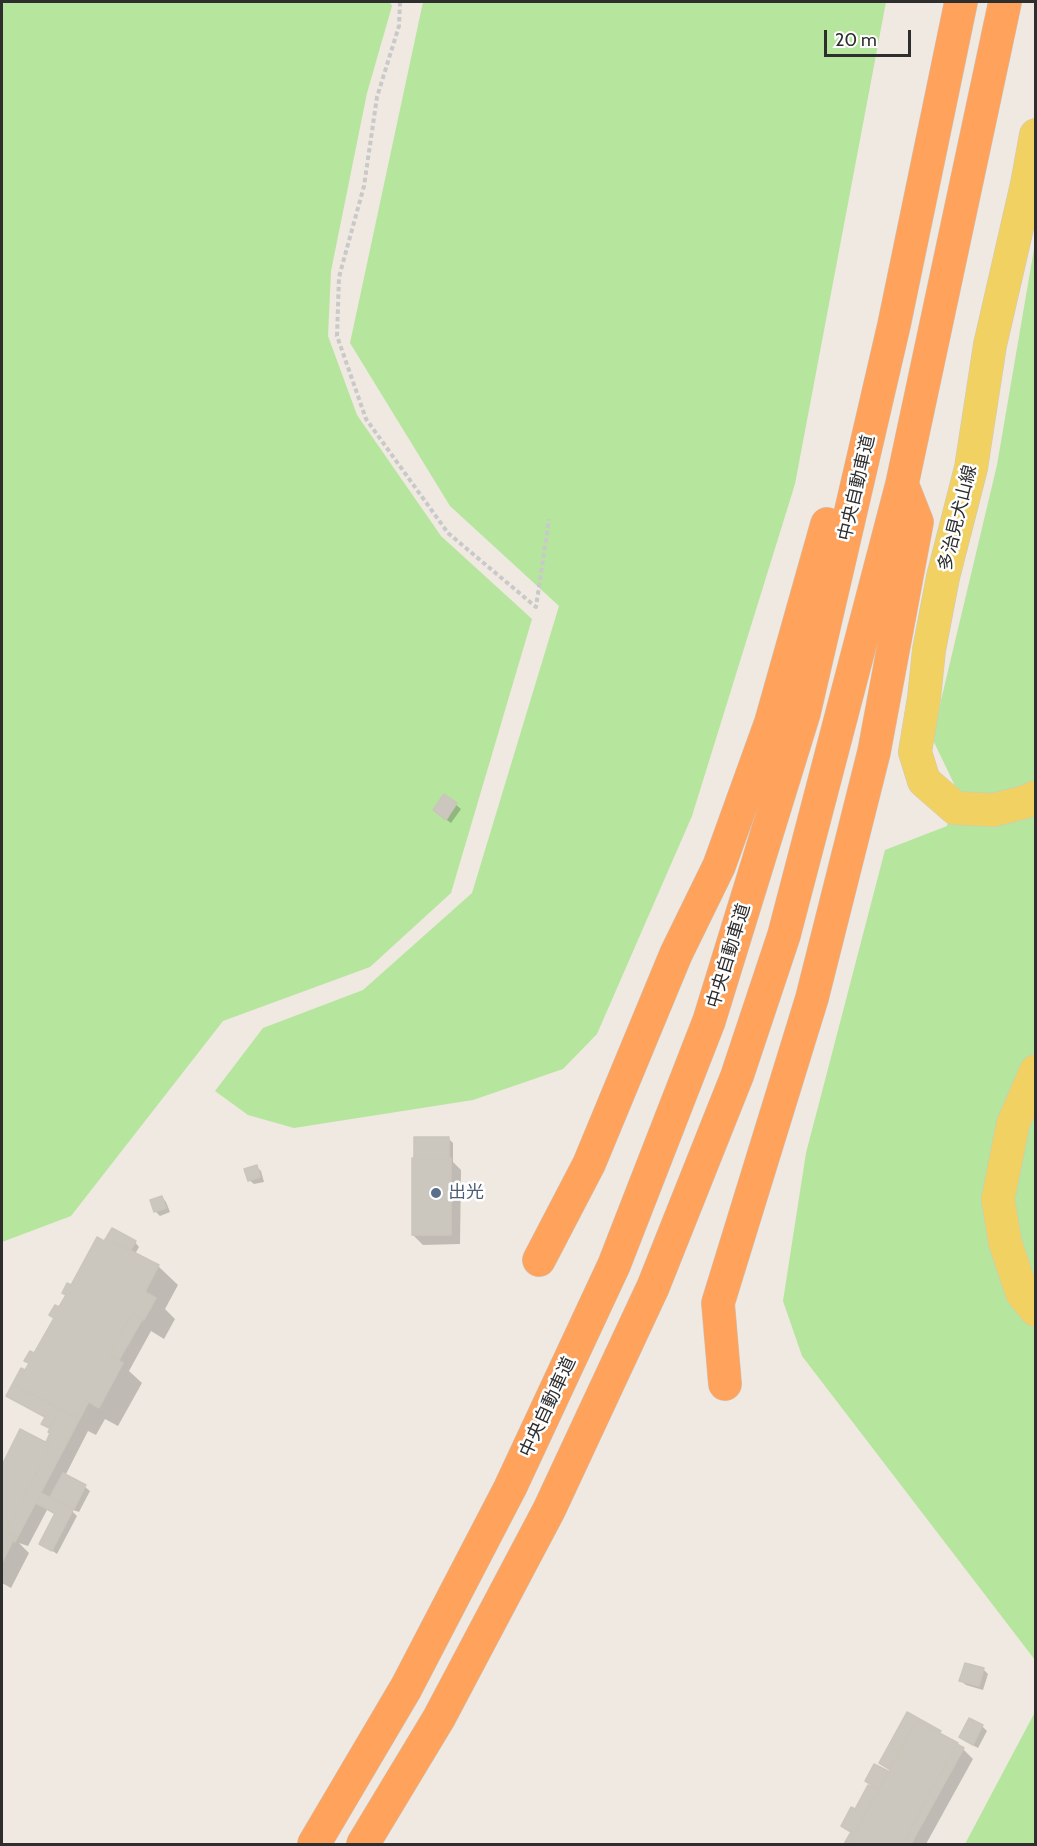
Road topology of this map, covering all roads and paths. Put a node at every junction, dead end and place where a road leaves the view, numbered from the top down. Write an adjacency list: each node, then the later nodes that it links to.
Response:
1 (400, 2): 7 (path)
2 (961, 2): 5 (highway, 中央自動車道)
3 (1005, 2): 6 (highway)
4 (1035, 135): 8 (main road, 多治見犬山線)
5 (877, 400): 10 (highway); 13 (highway, 中央自動車道)
6 (902, 484): 12 (highway); 14 (highway)
7 (549, 519)
8 (1035, 797)
9 (1035, 1071): 11 (main road)
10 (539, 1260)
11 (1035, 1310)
12 (725, 1384)
13 (314, 1845)
14 (363, 1845)

